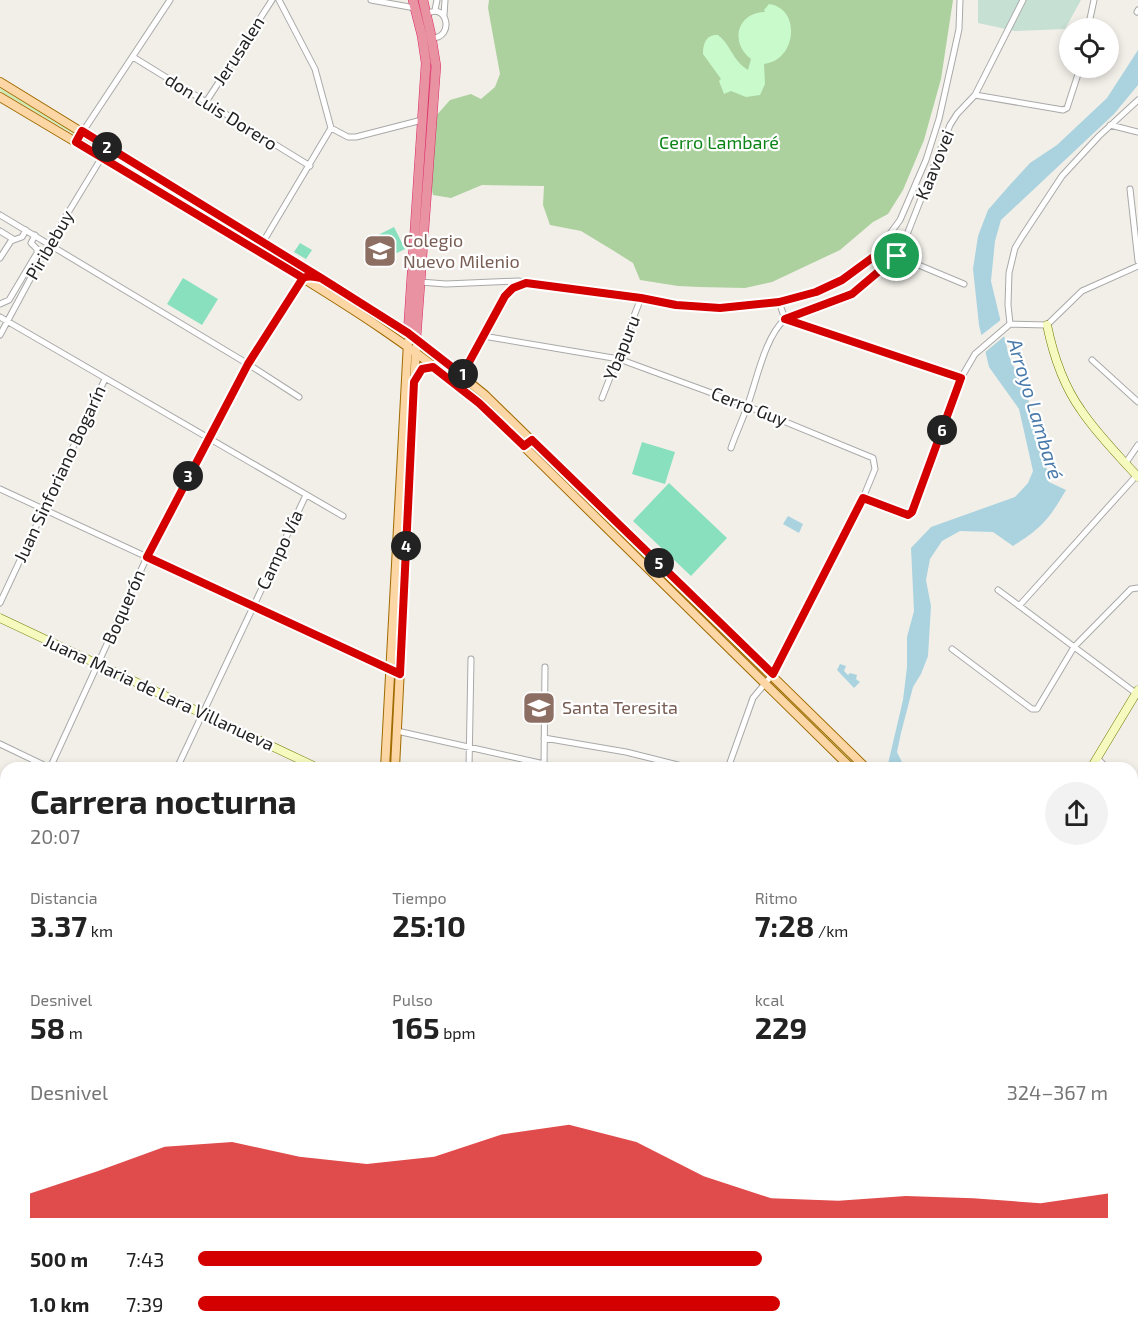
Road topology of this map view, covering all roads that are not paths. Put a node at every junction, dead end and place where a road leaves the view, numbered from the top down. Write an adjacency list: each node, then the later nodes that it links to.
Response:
1 (170, 0): 17 (street)
2 (272, 0): 24 (street, Jerusalen)
3 (279, 0): 27 (street)
4 (371, 0): 11 (street)
5 (423, 0): 12 (highway)
6 (437, 0): 12 (street)
7 (445, 0): 13 (street)
8 (960, 0): 45 (street)
9 (1023, 0): 21 (street, Kaavovei)
10 (1094, 0): 14 (street)
11 (415, 3): 15 (highway); 18 (highway)
12 (431, 12): 13 (street); 15 (highway); 16 (highway)
13 (444, 15): 16 (street)
14 (1090, 18)
15 (424, 26): 16 (highway); 18 (highway)
16 (432, 38): 49 (highway)
17 (133, 57): 24 (street, don Luis Dorero); 28 (street)
18 (426, 63): 25 (highway)
19 (1077, 78): 21 (street)
20 (0, 82): 28 (main road)
21 (975, 95): 43 (street, Kaavovei)
22 (0, 98): 30 (main road)
23 (1138, 100): 26 (street)
24 (206, 102): 32 (street, don Luis Dorero)
25 (422, 120): 27 (street); 61 (highway)
26 (1110, 125): 29 (street); 58 (street)
27 (331, 128): 32 (street)
28 (82, 131): 30 (street); 40 (main road)
29 (1138, 132)
30 (76, 142): 31 (main road)
31 (102, 157): 42 (street, Piribebuy); 47 (main road)
32 (310, 166): 40 (street)
33 (1130, 189): 46 (street)
34 (0, 215): 35 (street)
35 (26, 230): 37 (street); 38 (street)
36 (0, 231): 39 (street)
37 (35, 235): 41 (street); 42 (street)
38 (20, 237): 39 (street); 41 (street)
39 (13, 239): 44 (street)
40 (263, 242): 48 (main road)
41 (31, 243): 54 (street)
42 (49, 244): 57 (street, Piribebuy); 67 (street)
43 (897, 256): 45 (street); 51 (street); 56 (street, Kaavovei)
44 (0, 258)
45 (872, 258): 53 (street)
46 (1138, 263): 59 (street)
47 (303, 278): 48 (street); 63 (main road); 67 (street, Boquerón)
48 (321, 278): 61 (main road)
49 (420, 282): 50 (street); 61 (highway)
50 (526, 283): 52 (street); 62 (street)
51 (964, 284)
52 (641, 298): 53 (street); 65 (street, Ybapuru)
53 (779, 302): 56 (street)
54 (0, 304)
55 (0, 317): 57 (street)
56 (785, 319): 71 (street); 77 (street)
57 (7, 321): 60 (street, Piribebuy); 70 (street)
58 (1009, 325): 59 (street); 71 (street)
59 (1047, 325): 83 (street)
60 (0, 335)
61 (412, 336): 63 (main road); 64 (main road); 69 (main road)
62 (483, 336): 65 (street, Cerro Guy); 69 (street)
63 (408, 345): 64 (main road); 102 (main road)
64 (416, 352): 68 (main road); 72 (main road)
65 (619, 359): 75 (street, Ybapuru); 77 (street, Cerro Guy)
66 (1092, 360): 76 (street)
67 (248, 364): 74 (street); 78 (street, Boquerón)
68 (433, 367): 72 (main road); 73 (main road)
69 (462, 375): 73 (street); 79 (main road)
70 (105, 378): 78 (street); 88 (street, Juan Sinforiano Bogarín)
71 (961, 378): 87 (street)
72 (414, 382): 103 (main road)
73 (458, 386): 81 (main road)
74 (299, 396)
75 (602, 398)
76 (1138, 402)
77 (747, 406): 82 (street); 87 (street, Cerro Guy)
78 (208, 438): 86 (street); 90 (street, Boquerón)
79 (532, 440): 81 (main road); 104 (main road)
80 (1138, 445): 83 (street)
81 (524, 446): 105 (main road)
82 (730, 448)
83 (1125, 464): 84 (street)
84 (1137, 476): 95 (street)
85 (0, 489): 88 (street)
86 (306, 495): 89 (street); 94 (street, Campo Vía)
87 (863, 498): 104 (street)
88 (44, 509): 90 (street); 93 (street, Juan Sinforiano Bogarín)
89 (343, 516)
90 (147, 557): 94 (street); 100 (street, Boquerón)
91 (1138, 588): 97 (street)
92 (998, 590): 95 (street)
93 (0, 603)
94 (253, 606): 102 (street); 107 (street, Campo Vía)
95 (1019, 606): 97 (street)
96 (0, 618): 100 (street, Juana Maria de Lara Villanueva)
97 (1074, 647): 98 (street); 106 (street)
98 (952, 649)
99 (471, 659): 111 (street)
100 (98, 665): 107 (street, Juana Maria de Lara Villanueva); 114 (street, Boquerón)
101 (545, 667): 109 (street)
102 (391, 670): 103 (street); 117 (main road)
103 (400, 674): 108 (main road)
104 (773, 674): 105 (street); 125 (main road)
105 (764, 684): 123 (street); 124 (main road)
106 (1137, 692): 112 (street)
107 (203, 713): 115 (street, Campo Vía); 116 (street, Juana Maria de Lara Villanueva)
108 (397, 731): 111 (street); 118 (main road)
109 (544, 738): 121 (street); 122 (street)
110 (0, 744): 113 (street)
111 (470, 748): 119 (street); 120 (street)
112 (1097, 758): 126 (street); 127 (street)
113 (38, 762)
114 (53, 762)
115 (180, 762)
116 (300, 762)
117 (385, 762)
118 (395, 762)
119 (469, 762)
120 (528, 762)
121 (544, 762)
122 (666, 762)
123 (730, 762)
124 (845, 762)
125 (860, 762)
126 (1095, 762)
127 (1101, 762)

